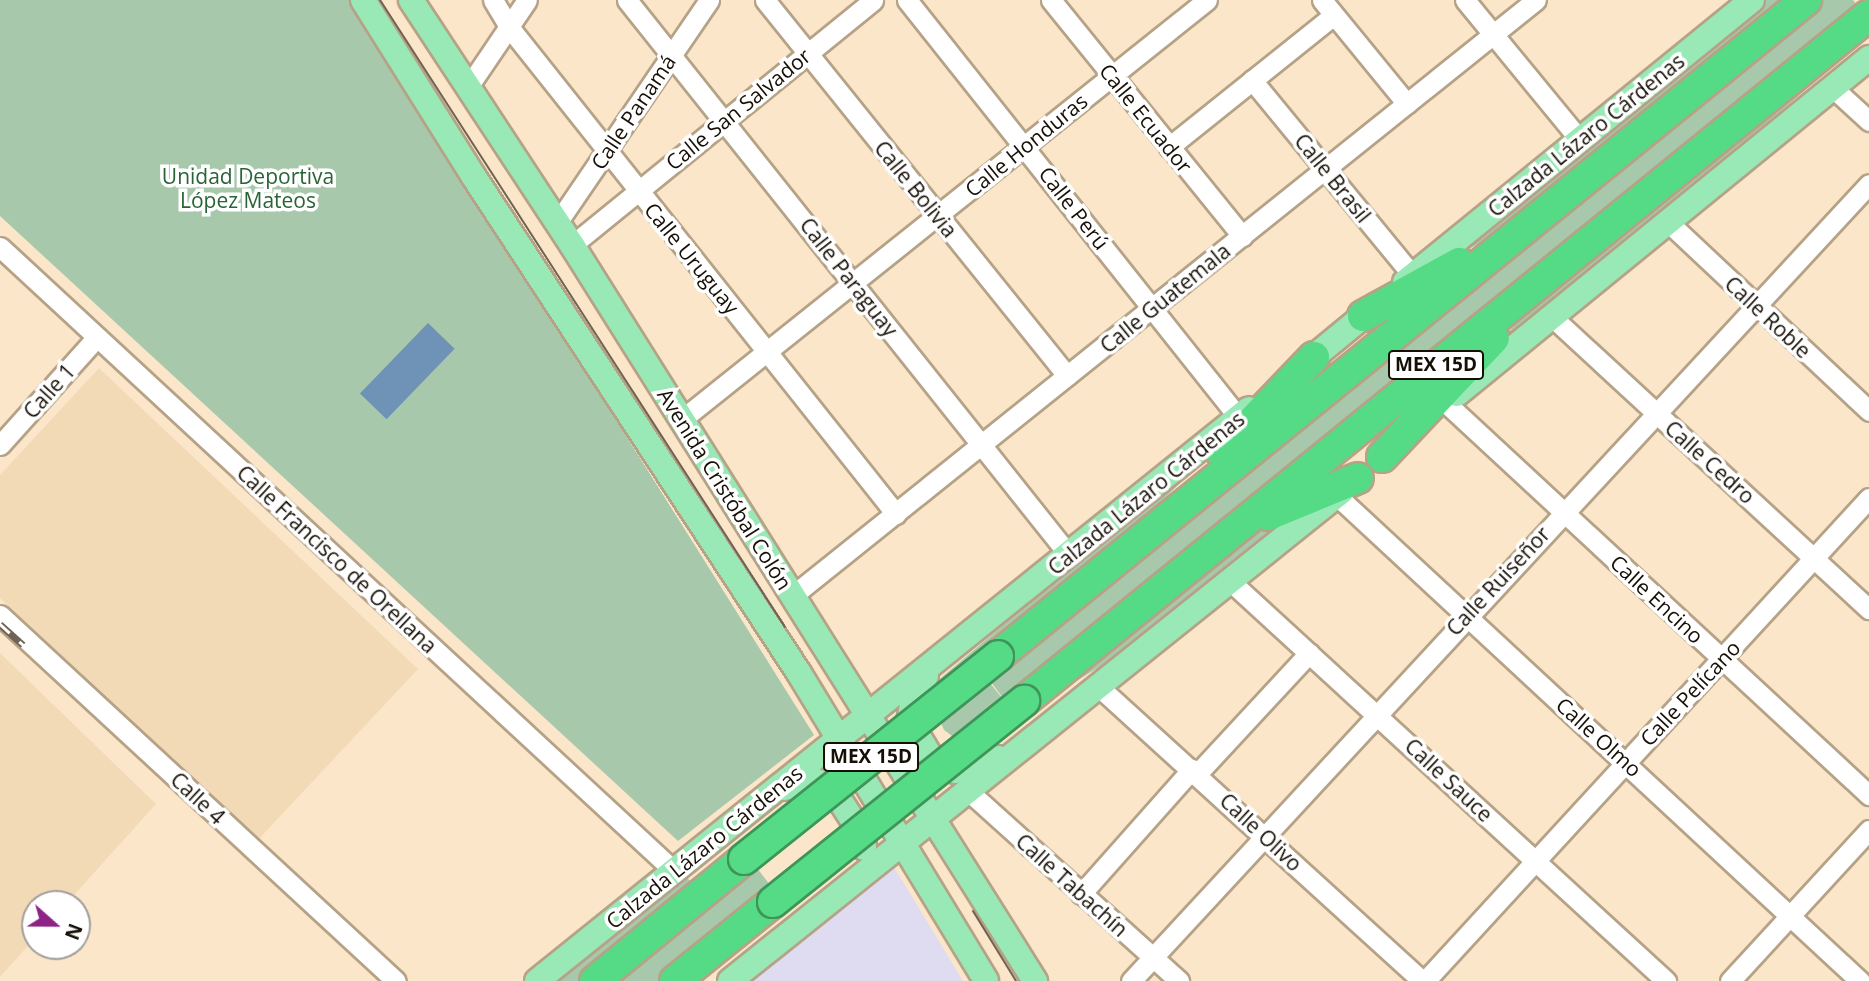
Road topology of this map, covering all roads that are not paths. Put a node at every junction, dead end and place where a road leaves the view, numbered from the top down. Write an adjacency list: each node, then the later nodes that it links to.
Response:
1 (363, 0): 79 (main road, Avenida Cristóbal Colón)
2 (411, 0): 25 (main road, Avenida Cristóbal Colón)
3 (493, 0): 18 (street, Calle Uruguay)
4 (527, 0): 18 (street)
5 (627, 0): 21 (street, Calle Paraguay)
6 (709, 0): 21 (street, Calle Panamá)
7 (765, 0): 20 (street, Calle Bolivia)
8 (873, 0): 20 (street, Calle San Salvador)
9 (907, 0): 31 (street, Calle Perú)
10 (1465, 0): 19 (street)
11 (1536, 0): 19 (street, Calle Guatemala)
12 (1806, 0): 38 (highway, Calzada Lázaro Cárdenas / MEX 15D)
13 (1053, 1): 23 (street, Calle Ecuador)
14 (1749, 1): 30 (main road, Calzada Lázaro Cárdenas)
15 (1198, 3): 23 (street, Calle Honduras)
16 (1328, 8): 24 (street); 27 (street)
17 (1859, 23): 44 (highway, MEX 15D)
18 (509, 27): 25 (street); 33 (street, Calle Uruguay)
19 (1493, 35): 27 (street, Calle Guatemala); 30 (street)
20 (807, 53): 28 (street, Calle San Salvador); 37 (street, Calle Bolivia)
21 (672, 56): 28 (street, Calle Paraguay); 33 (street, Calle Panamá)
22 (1869, 58): 26 (main road)
23 (1112, 76): 31 (street, Calle Honduras); 32 (street, Calle Ecuador)
24 (1252, 80): 32 (street); 34 (street, Calle Brasil)
25 (468, 87): 40 (main road, Avenida Cristóbal Colón)
26 (1833, 88): 29 (street); 39 (main road)
27 (1407, 104): 34 (street, Calle Guatemala)
28 (724, 121): 36 (street, Calle San Salvador); 46 (street, Calle Paraguay)
29 (1869, 121)
30 (1580, 140): 45 (main road, Calzada Lázaro Cárdenas)
31 (1025, 145): 37 (street, Calle Honduras); 48 (street, Calle Perú)
32 (1169, 146): 41 (street, Calle Ecuador)
33 (607, 152): 36 (street, Calle Uruguay); 40 (street, Calle Panamá)
34 (1325, 169): 41 (street, Calle Guatemala); 45 (street, Calle Brasil)
35 (1869, 184): 47 (street, Calle Ruiseñor)
36 (638, 191): 42 (street, Calle San Salvador); 52 (street, Calle Uruguay)
37 (937, 216): 46 (street, Calle Honduras); 54 (street, Calle Bolivia)
38 (1532, 222): 50 (highway); 68 (highway, Calzada Lázaro Cárdenas / MEX 15D)
39 (1668, 222): 47 (street, Calle Roble); 49 (main road)
40 (557, 223): 42 (main road, Avenida Cristóbal Colón)
41 (1242, 236): 48 (street, Calle Guatemala)
42 (572, 246): 59 (main road, Avenida Cristóbal Colón)
43 (0, 247): 51 (street, Calle Francisco de Orellana)
44 (1576, 252): 62 (highway); 67 (highway, MEX 15D)
45 (1413, 276): 50 (main road, Calzada Lázaro Cárdenas)
46 (853, 283): 52 (street, Calle Honduras); 61 (street, Calle Paraguay)
47 (1754, 304): 56 (street, Calle Roble); 57 (street, Calle Ruiseñor)
48 (1152, 308): 54 (street, Calle Guatemala); 58 (street, Calle Perú)
49 (1550, 315): 55 (main road); 57 (street, Calle Cedro)
50 (1363, 316): 53 (main road, Calzada Lázaro Cárdenas)
51 (97, 337): 60 (street, Calle 1); 97 (street, Calle Francisco de Orellana)
52 (767, 352): 59 (street, Calle Honduras); 66 (street, Calle Uruguay)
53 (1314, 357): 58 (main road, Calzada Lázaro Cárdenas); 68 (highway)
54 (1067, 376): 61 (street, Calle Guatemala)
55 (1446, 403): 62 (main road); 65 (street, Calle Encino)
56 (1869, 411)
57 (1655, 413): 65 (street, Calle Ruiseñor); 70 (street, Calle Cedro)
58 (1239, 418): 69 (main road, Calzada Lázaro Cárdenas)
59 (681, 420): 72 (main road, Avenida Cristóbal Colón)
60 (0, 445)
61 (981, 445): 66 (street, Calle Guatemala); 69 (street, Calle Paraguay)
62 (1382, 457): 63 (main road)
63 (1347, 486): 67 (highway); 71 (main road); 75 (street, Calle Olmo)
64 (1869, 498): 70 (street, Calle Pelícano)
65 (1563, 512): 75 (street, Calle Ruiseñor); 77 (street, Calle Encino)
66 (896, 514): 72 (street, Calle Guatemala)
67 (1235, 529): 106 (highway, MEX 15D, bridge)
68 (1140, 539): 105 (highway, Calzada Lázaro Cárdenas / MEX 15D, bridge)
69 (1069, 555): 78 (main road, Calzada Lázaro Cárdenas)
70 (1815, 557): 73 (street, Calle Cedro); 77 (street, Calle Pelícano)
71 (1230, 581): 76 (street, Calle Sauce); 81 (main road)
72 (792, 596): 80 (main road, Avenida Cristóbal Colón)
73 (1869, 609)
74 (0, 615): 103 (street, Calle 4)
75 (1465, 617): 82 (street, Calle Ruiseñor); 86 (street, Calle Olmo)
76 (1309, 653): 82 (street, Calle Sauce); 87 (street)
77 (1722, 659): 86 (street, Calle Pelícano); 90 (street, Calle Encino)
78 (934, 663): 83 (main road, Calzada Lázaro Cárdenas); 85 (main road)
79 (799, 673): 80 (main road); 84 (main road, Avenida Cristóbal Colón)
80 (845, 680): 83 (main road, Avenida Cristóbal Colón)
81 (1098, 686): 85 (main road); 87 (street, Calle Olivo)
82 (1376, 712): 93 (street, Calle Ruiseñor); 96 (street, Calle Sauce)
83 (868, 716): 84 (main road, Calzada Lázaro Cárdenas); 91 (main road, Avenida Cristóbal Colón)
84 (840, 738): 89 (main road, Calzada Lázaro Cárdenas); 94 (main road, Avenida Cristóbal Colón)
85 (1012, 753): 88 (main road)
86 (1627, 761): 96 (street, Calle Pelícano); 101 (street, Calle Olmo)
87 (1194, 771): 93 (street, Calle Olivo); 100 (street)
88 (966, 789): 91 (main road); 100 (street, Calle Tabachín)
89 (777, 790): 97 (main road, Calzada Lázaro Cárdenas); 99 (main road)
90 (1869, 795)
91 (931, 817): 94 (main road); 95 (main road, Avenida Cristóbal Colón)
92 (1869, 830): 101 (street)
93 (1264, 835): 102 (street, Calle Ruiseñor); 112 (street, Calle Olivo)
94 (902, 840): 98 (main road, Avenida Cristóbal Colón); 99 (main road)
95 (954, 852): 98 (main road); 109 (main road, Avenida Cristóbal Colón)
96 (1537, 861): 112 (street, Calle Pelícano); 113 (street, Calle Sauce)
97 (674, 871): 104 (main road, Calzada Lázaro Cárdenas)
98 (920, 871): 108 (main road, Avenida Cristóbal Colón)
99 (837, 894): 107 (main road)
100 (1081, 894): 102 (street, Calle Tabachín)
101 (1791, 915): 114 (street); 115 (street, Calle Olmo)
102 (1152, 957): 110 (street, Calle Ruiseñor); 111 (street, Calle Tabachín)
103 (396, 981)
104 (537, 981)
105 (595, 981)
106 (675, 981)
107 (730, 981)
108 (986, 981)
109 (1035, 981)
110 (1131, 981)
111 (1179, 981)
112 (1424, 981)
113 (1666, 981)
114 (1730, 981)
115 (1860, 981)

